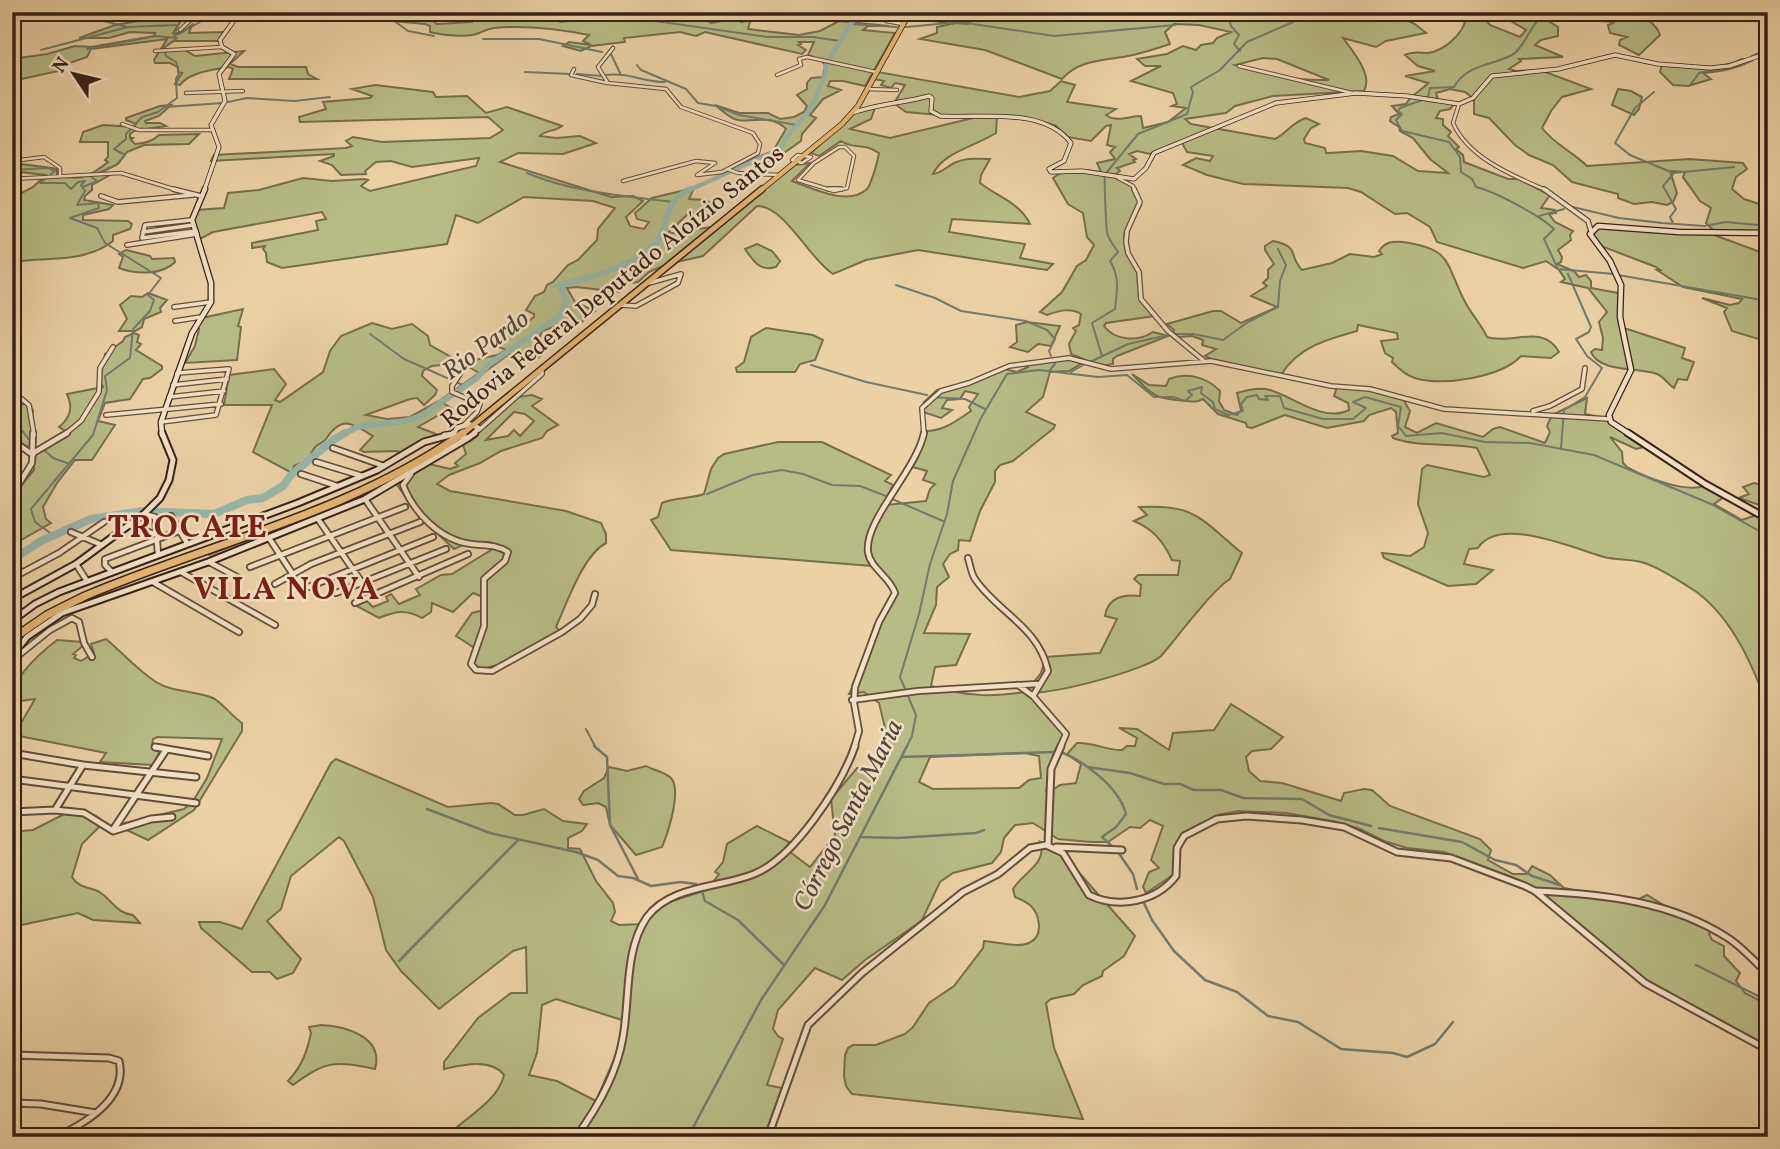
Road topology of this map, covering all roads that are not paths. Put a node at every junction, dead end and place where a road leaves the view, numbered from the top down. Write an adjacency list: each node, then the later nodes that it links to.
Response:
1 (186, 12): 4 (street)
2 (199, 12): 9 (street)
3 (233, 12): 10 (street)
4 (175, 14)
5 (909, 15): 7 (street); 8 (highway, Rodovia Federal Deputado Aloízio Santos)
6 (886, 20): 8 (street)
7 (945, 21)
8 (903, 24): 16 (highway, Rodovia Federal Deputado Aloízio Santos)
9 (180, 30)
10 (222, 47): 12 (street); 21 (street)
11 (613, 48): 18 (street)
12 (155, 51)
13 (1768, 53): 25 (street)
14 (1239, 66): 24 (street)
15 (575, 69): 18 (street)
16 (876, 72): 17 (street); 19 (highway, Rodovia Federal Deputado Aloízio Santos)
17 (777, 75)
18 (608, 83): 35 (street)
19 (867, 89): 20 (street); 26 (highway, Rodovia Federal Deputado Aloízio Santos)
20 (897, 90)
21 (225, 91): 22 (street); 23 (street); 28 (street)
22 (243, 91)
23 (186, 93)
24 (1352, 93): 25 (street); 40 (street)
25 (1459, 104): 47 (street)
26 (852, 113): 29 (highway, Rodovia Federal Deputado Aloízio Santos); 38 (street)
27 (122, 124): 28 (street)
28 (213, 130): 45 (street)
29 (813, 148): 30 (highway); 30 (highway, Rodovia Federal Deputado Aloízio Santos)
30 (806, 156): 31 (street); 33 (highway, Rodovia Federal Deputado Aloízio Santos)
31 (819, 160): 34 (street); 34 (street)
32 (12, 161): 36 (street)
33 (798, 162): 34 (street); 37 (highway, Rodovia Federal Deputado Aloízio Santos)
34 (814, 163)
35 (729, 170): 37 (street); 41 (street)
36 (60, 175): 39 (street); 43 (street)
37 (780, 175): 51 (highway, Rodovia Federal Deputado Aloízio Santos)
38 (1118, 178): 40 (street); 42 (street)
39 (12, 179)
40 (1135, 179): 42 (street)
41 (623, 181)
42 (1133, 186): 58 (street)
43 (195, 195): 44 (street); 45 (street)
44 (101, 196)
45 (201, 196): 46 (street)
46 (193, 222): 48 (street); 48 (street)
47 (1591, 230): 49 (street); 73 (street)
48 (196, 232): 50 (street); 52 (street)
49 (1768, 233)
50 (127, 245)
51 (648, 283): 53 (highway, Rodovia Federal Deputado Aloízio Santos); 53 (street)
52 (211, 302): 54 (street); 55 (street)
53 (620, 304): 60 (highway, Rodovia Federal Deputado Aloízio Santos)
54 (174, 307)
55 (201, 317): 56 (street); 61 (street)
56 (175, 321)
57 (113, 347): 79 (street)
58 (1205, 361): 71 (street); 144 (street)
59 (1585, 368): 71 (street)
60 (542, 369): 70 (highway, Rodovia Federal Deputado Aloízio Santos); 75 (street)
61 (177, 373): 63 (street); 64 (street)
62 (460, 374): 75 (street)
63 (227, 379): 64 (street); 66 (street)
64 (173, 385): 67 (street)
65 (12, 391): 79 (street)
66 (224, 391): 67 (street); 68 (street)
67 (169, 397): 69 (street)
68 (221, 404): 69 (street); 74 (street)
69 (164, 410): 72 (street); 74 (street)
70 (491, 410): 75 (highway); 75 (highway)
71 (1522, 413): 73 (street)
72 (106, 415)
73 (1609, 418): 93 (street)
74 (161, 422): 89 (street)
75 (473, 426): 76 (highway, Rodovia Federal Deputado Aloízio Santos); 76 (street)
76 (459, 437): 81 (street); 82 (street); 138 (highway, Rodovia Federal Deputado Aloízio Santos)
77 (12, 440): 79 (street)
78 (333, 448): 81 (street)
79 (34, 453): 86 (street)
80 (316, 462): 84 (street)
81 (384, 466): 84 (street)
82 (415, 468): 87 (street); 131 (street)
83 (302, 474): 85 (street)
84 (363, 476): 85 (street)
85 (340, 486): 105 (street)
86 (12, 495)
87 (365, 499): 91 (street); 92 (street)
88 (405, 507): 91 (street)
89 (146, 512): 96 (street); 101 (street)
90 (171, 516): 97 (street)
91 (377, 517): 99 (street); 102 (street)
92 (318, 519): 102 (street); 104 (street)
93 (1768, 519)
94 (104, 522): 100 (street)
95 (420, 522): 99 (street)
96 (129, 525): 101 (street); 106 (street)
97 (179, 531): 101 (street); 105 (street)
98 (71, 532): 100 (street)
99 (389, 534): 108 (street); 109 (street)
100 (83, 536): 106 (street); 122 (street)
101 (157, 536): 110 (street); 119 (street)
102 (330, 536): 109 (street); 112 (street)
103 (433, 537): 108 (street)
104 (270, 538): 112 (street); 114 (street)
105 (187, 543): 110 (street)
106 (102, 545): 115 (street)
107 (446, 549): 116 (street)
108 (400, 550): 116 (street); 118 (street)
109 (340, 553): 118 (street); 121 (street)
110 (158, 554): 119 (street)
111 (468, 554): 124 (street)
112 (279, 556): 117 (street); 121 (street)
113 (968, 558): 141 (street)
114 (208, 562): 120 (street); 123 (street)
115 (76, 564): 125 (street); 133 (street)
116 (409, 564): 124 (street); 127 (street)
117 (250, 567)
118 (351, 570): 127 (street); 129 (street)
119 (112, 572): 125 (street)
120 (181, 572): 126 (street); 136 (street)
121 (292, 573): 128 (street)
122 (12, 578)
123 (239, 578)
124 (419, 578): 132 (street)
125 (87, 581): 135 (street)
126 (153, 582): 137 (street); 140 (street)
127 (361, 583): 130 (street); 132 (street)
128 (275, 584)
129 (302, 590)
130 (336, 593)
131 (595, 594)
132 (372, 597): 134 (street)
133 (12, 599)
134 (355, 603)
135 (12, 621)
136 (275, 625)
137 (239, 632)
138 (12, 639)
139 (92, 657): 140 (street)
140 (13, 658)
141 (1038, 684): 142 (street); 143 (street)
142 (1017, 685): 143 (street); 144 (street)
143 (1033, 696): 161 (street)
144 (852, 700): 171 (street)
145 (155, 747): 146 (street)
146 (166, 750): 148 (street); 150 (street)
147 (12, 753): 149 (street)
148 (208, 755)
149 (83, 765): 150 (street); 153 (street)
150 (152, 772): 151 (street); 154 (street)
151 (195, 777)
152 (12, 779): 153 (street)
153 (69, 786): 154 (street); 156 (street)
154 (136, 794): 155 (street); 160 (street)
155 (196, 803)
156 (55, 810): 157 (street); 160 (street)
157 (14, 812): 159 (street)
158 (172, 817): 160 (street)
159 (12, 820)
160 (113, 831)
161 (1049, 846): 162 (street); 163 (street); 172 (street)
162 (1122, 850)
163 (1535, 891): 164 (street); 165 (street)
164 (1768, 974)
165 (1768, 1050)
166 (15, 1055): 167 (street); 169 (street)
167 (12, 1068)
168 (12, 1103): 169 (street)
169 (96, 1113): 170 (street)
170 (56, 1137)
171 (576, 1137)
172 (768, 1137)

